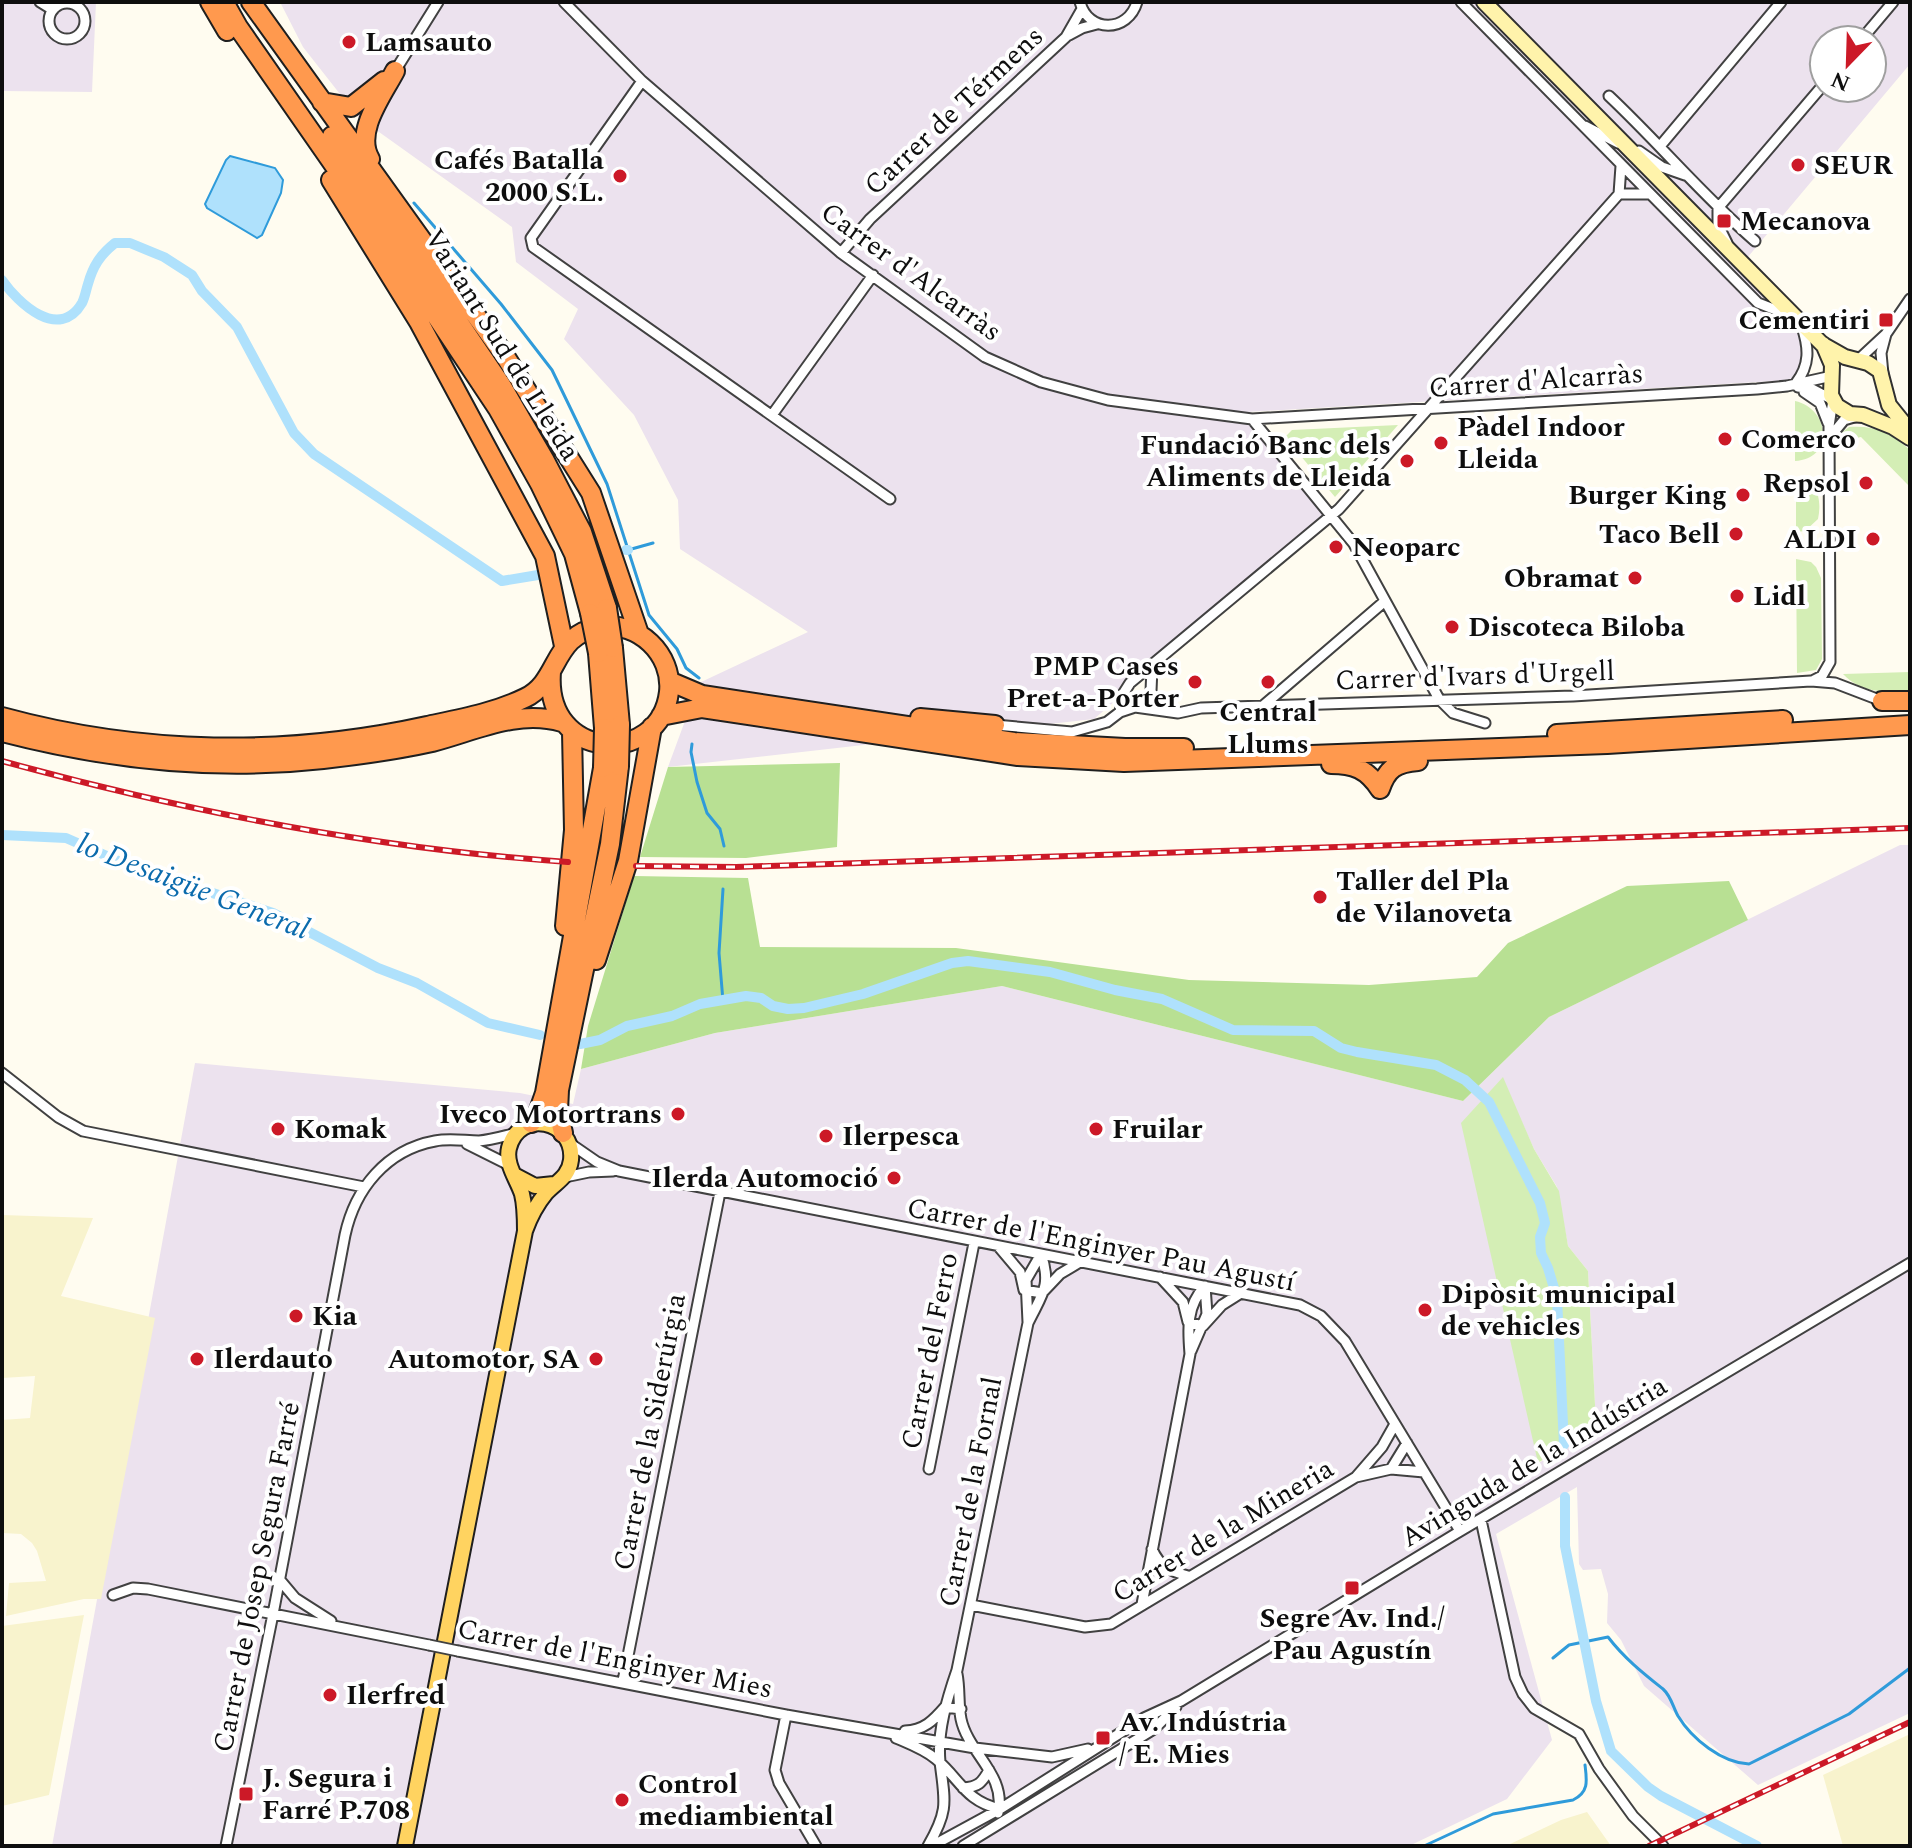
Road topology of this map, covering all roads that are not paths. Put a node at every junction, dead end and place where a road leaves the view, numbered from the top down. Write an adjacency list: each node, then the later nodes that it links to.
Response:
1 (40, 2): 14 (street)
2 (210, 2): 24 (highway)
3 (224, 2): 17 (highway, Variant Sud de Lleida)
4 (243, 2): 63 (highway, Variant Sud de Lleida)
5 (251, 2): 22 (highway)
6 (438, 2): 19 (street)
7 (564, 2): 20 (street, Carrer d'Alcarràs)
8 (1137, 2): 15 (street, Carrer de Térmens)
9 (1461, 2): 25 (street)
10 (1484, 2): 26 (street)
11 (1781, 2): 27 (street)
12 (1893, 2): 16 (street)
13 (1081, 6): 15 (street); 18 (street, Carrer de Térmens)
14 (53, 10)
15 (1097, 24): 18 (street, Carrer de Térmens)
16 (1874, 24)
17 (238, 27): 24 (highway); 63 (highway, Variant Sud de Lleida)
18 (1066, 37): 39 (street, Carrer de Térmens)
19 (395, 71): 22 (highway); 32 (highway)
20 (642, 81): 39 (street, Carrer d'Alcarràs); 53 (street)
21 (1609, 96): 27 (street)
22 (322, 102): 32 (highway)
23 (1808, 103): 36 (street)
24 (294, 119): 65 (highway)
25 (1578, 123): 28 (street); 29 (street)
26 (1620, 139): 28 (street); 30 (street)
27 (1661, 145): 30 (street)
28 (1633, 152): 31 (street)
29 (1621, 166): 33 (street); 34 (street)
30 (1686, 176): 31 (street); 35 (street)
31 (1667, 186): 37 (street)
32 (388, 193): 64 (highway)
33 (1619, 194): 34 (street); 52 (street)
34 (1649, 194): 43 (street)
35 (1704, 195): 36 (street); 37 (street)
36 (1718, 208): 38 (street); 40 (street)
37 (1693, 214): 40 (street)
38 (1755, 241)
39 (841, 253): 41 (street, Carrer d'Alcarràs)
40 (1732, 254): 43 (street)
41 (873, 275): 53 (street); 55 (street, Carrer d'Alcarràs)
42 (1910, 299): 45 (street)
43 (1785, 309): 44 (street)
44 (1801, 324): 46 (street); 50 (street)
45 (1886, 334): 47 (street); 49 (street)
46 (1822, 344): 47 (street); 48 (street)
47 (1857, 360): 48 (street); 49 (street)
48 (1832, 376): 50 (street, Carrer d'Alcarràs); 51 (street)
49 (1885, 383): 54 (street); 57 (street)
50 (1792, 385): 51 (street, Carrer d'Alcarràs); 52 (street, Carrer d'Alcarràs); 56 (street)
51 (1833, 400): 54 (street); 56 (street)
52 (1424, 411): 55 (street, Carrer d'Alcarràs); 61 (street)
53 (772, 415): 60 (street)
54 (1860, 415): 58 (street); 59 (street)
55 (1252, 419): 61 (street)
56 (1829, 426): 58 (street)
57 (1910, 431)
58 (1830, 437): 66 (street)
59 (1910, 438)
60 (890, 499)
61 (1332, 515): 62 (street); 67 (street)
62 (1385, 601): 72 (street); 76 (street)
63 (598, 610): 89 (highway, Variant Sud de Lleida, bridge)
64 (639, 634): 65 (highway); 69 (highway)
65 (564, 646): 68 (highway)
66 (1830, 662): 70 (street); 71 (street)
67 (1152, 667): 77 (street); 78 (street)
68 (551, 672): 80 (highway); 85 (highway)
69 (669, 681): 75 (highway); 81 (highway)
70 (1811, 681): 71 (street, Carrer d'Ivars d'Urgell); 72 (street, Carrer d'Ivars d'Urgell)
71 (1850, 689): 73 (street, Carrer d'Ivars d'Urgell)
72 (1439, 699): 76 (street, Carrer d'Ivars d'Urgell); 82 (street)
73 (1882, 701): 74 (highway)
74 (1910, 701)
75 (782, 705): 79 (highway); 83 (highway)
76 (1264, 705): 77 (street, Carrer d'Ivars d'Urgell)
77 (1159, 710): 78 (street, Carrer d'Ivars d'Urgell)
78 (1120, 712): 83 (street, Carrer d'Ivars d'Urgell)
79 (1910, 713)
80 (2, 717)
81 (656, 722): 85 (highway); 88 (highway); 90 (highway)
82 (1485, 723)
83 (995, 725)
84 (1910, 725): 87 (highway)
85 (567, 727): 86 (highway); 90 (highway)
86 (2, 732)
87 (1469, 749): 88 (highway); 88 (highway)
88 (1277, 756)
89 (611, 767): 90 (highway); 90 (highway)
90 (562, 1033): 92 (highway); 93 (highway)
91 (2, 1073): 98 (street)
92 (524, 1128): 93 (main road); 94 (street, Carrer de Josep Segura Farré); 95 (main road)
93 (566, 1137): 96 (street, Carrer de l'Enginyer Pau Agustí); 97 (main road)
94 (453, 1140): 95 (street); 98 (street, Carrer de Josep Segura Farré)
95 (512, 1170): 97 (main road); 100 (main road)
96 (619, 1171): 97 (street, Carrer de l'Enginyer Pau Agustí); 99 (street, Carrer de l'Enginyer Pau Agustí)
97 (559, 1180): 100 (main road)
98 (364, 1187): 126 (street, Carrer de Josep Segura Farré)
99 (720, 1192): 101 (street, Carrer de l'Enginyer Pau Agustí); 133 (street, Carrer de la Siderúrgia)
100 (525, 1231): 149 (main road)
101 (974, 1243): 102 (street, Carrer de l'Enginyer Pau Agustí); 118 (street, Carrer del Ferro)
102 (999, 1247): 103 (street, Carrer de l'Enginyer Pau Agustí); 108 (street, Carrer de la Fornal)
103 (1041, 1254): 104 (street, Carrer de l'Enginyer Pau Agustí); 108 (street); 109 (street, Carrer de la Fornal)
104 (1080, 1262): 106 (street, Carrer de l'Enginyer Pau Agustí); 109 (street, Carrer de la Fornal)
105 (1910, 1263): 122 (street, Avinguda de la Indústria)
106 (1160, 1277): 107 (street, Carrer de l'Enginyer Pau Agustí); 111 (street)
107 (1205, 1286): 110 (street, Carrer de l'Enginyer Pau Agustí); 111 (street); 113 (street)
108 (1024, 1290): 109 (street); 112 (street, Carrer de la Fornal)
109 (1042, 1293): 112 (street, Carrer de la Fornal)
110 (1241, 1293): 113 (street); 115 (street, Carrer de l'Enginyer Pau Agustí)
111 (1188, 1322): 113 (street); 114 (street)
112 (1028, 1323): 129 (street, Carrer de la Fornal)
113 (1203, 1326): 114 (street)
114 (1190, 1354): 124 (street)
115 (1395, 1424): 116 (street, Carrer de l'Enginyer Pau Agustí); 117 (street, Carrer de la Mineria)
116 (1407, 1443): 117 (street); 119 (street); 120 (street, Carrer de l'Enginyer Pau Agustí)
117 (1382, 1447): 121 (street, Carrer de la Mineria)
118 (929, 1469)
119 (1391, 1469): 120 (street, Carrer de la Mineria); 121 (street, Carrer de la Mineria)
120 (1424, 1472): 123 (street, Carrer de l'Enginyer Pau Agustí)
121 (1356, 1477): 125 (street, Carrer de la Mineria)
122 (1481, 1520): 123 (street, Avinguda de la Indústria); 153 (street)
123 (1460, 1531): 134 (street, Avinguda de la Indústria)
124 (1152, 1549): 125 (street); 128 (street)
125 (1188, 1576): 128 (street, Carrer de la Mineria)
126 (279, 1579): 130 (street, Carrer de Josep Segura Farré); 131 (street, Carrer de l'Enginyer Mies)
127 (113, 1595): 130 (street, Carrer de l'Enginyer Mies)
128 (1142, 1604): 129 (street, Carrer de la Mineria)
129 (971, 1605): 132 (street, Carrer de la Fornal)
130 (273, 1614): 131 (street, Carrer de l'Enginyer Mies); 148 (street, Carrer de Josep Segura Farré)
131 (341, 1627): 133 (street, Carrer de l'Enginyer Mies, bridge)
132 (957, 1670): 135 (street, Carrer de la Fornal); 136 (street, Carrer de la Fornal)
133 (623, 1681): 137 (street, Carrer de l'Enginyer Mies)
134 (1181, 1701): 140 (street, Avinguda de la Indústria); 146 (street, Avinguda de la Indústria)
135 (945, 1707): 136 (street); 138 (street); 139 (street, Carrer de la Fornal)
136 (961, 1709): 141 (street, Carrer de la Fornal)
137 (786, 1715): 138 (street, Carrer de l'Enginyer Mies); 150 (street)
138 (881, 1732): 139 (street, Carrer de l'Enginyer Mies); 142 (street, Carrer de l'Enginyer Mies)
139 (941, 1741): 141 (street, Carrer de l'Enginyer Mies); 142 (street, Carrer de la Fornal)
140 (1096, 1747): 141 (street, Carrer de l'Enginyer Mies); 145 (street, Avinguda de la Indústria)
141 (975, 1748): 143 (street, Carrer de la Fornal)
142 (940, 1763): 144 (street, Carrer de l'Enginyer Mies); 151 (street, Carrer de la Fornal)
143 (989, 1770): 144 (street); 145 (street, Carrer de la Fornal)
144 (963, 1788): 145 (street, Carrer de l'Enginyer Mies)
145 (1000, 1809): 146 (street, Carrer de l'Enginyer Mies); 147 (street); 151 (street, Avinguda de la Indústria)
146 (1021, 1810): 147 (street, Avinguda de la Indústria)
147 (992, 1828): 152 (street, Avinguda de la Indústria)
148 (226, 1846)
149 (405, 1846)
150 (816, 1846)
151 (930, 1846)
152 (963, 1846)
153 (1663, 1846)

